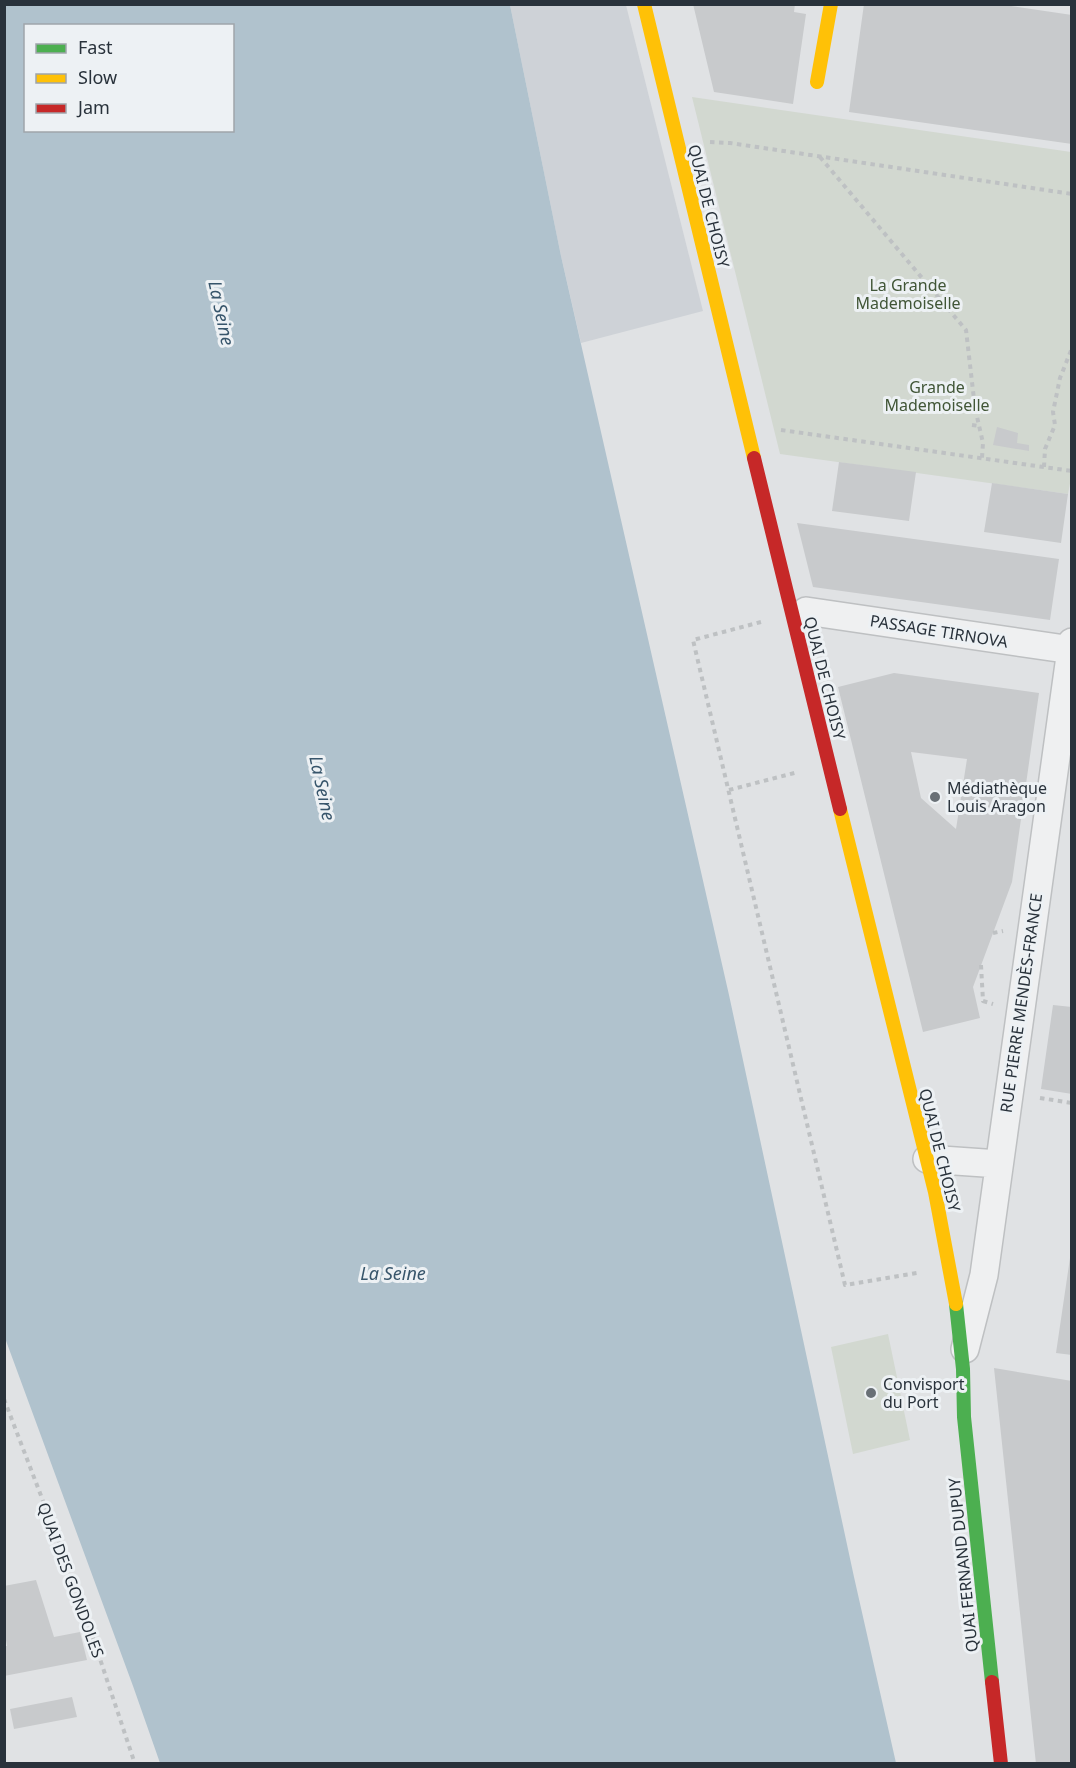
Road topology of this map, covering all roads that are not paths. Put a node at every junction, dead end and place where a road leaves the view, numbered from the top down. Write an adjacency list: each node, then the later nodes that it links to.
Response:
1 (644, 4): 6 (street, QUAI DE CHOISY)
2 (831, 4): 3 (street)
3 (817, 82)
4 (806, 611): 5 (street, PASSAGE TIRNOVA)
5 (1071, 648): 7 (street, RUE PIERRE MENDÈS-FRANCE)
6 (927, 1159): 7 (street); 8 (street, QUAI DE CHOISY)
7 (999, 1164): 8 (street, RUE PIERRE MENDÈS-FRANCE)
8 (962, 1362): 9 (street, QUAI FERNAND DUPUY)
9 (1001, 1764)

